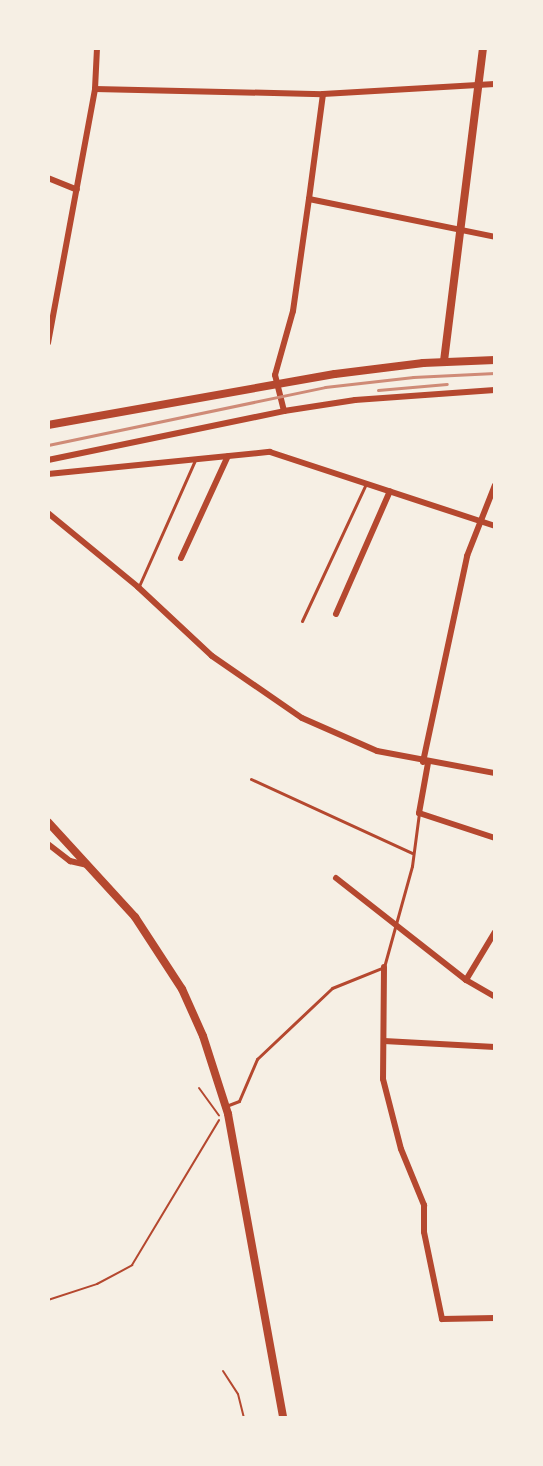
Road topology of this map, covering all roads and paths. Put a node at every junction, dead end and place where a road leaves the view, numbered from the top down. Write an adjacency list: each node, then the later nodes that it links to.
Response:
1 (97, 48): 5 (street)
2 (483, 48): 4 (street)
3 (495, 84): 4 (street)
4 (479, 85): 6 (street); 10 (street)
5 (95, 88): 6 (street); 8 (street)
6 (323, 94): 9 (street)
7 (48, 178): 8 (street)
8 (77, 190): 12 (street)
9 (309, 199): 10 (street); 15 (street)
10 (462, 231): 11 (street); 14 (street)
11 (495, 237)
12 (48, 344)
13 (495, 360): 14 (street)
14 (444, 361): 15 (street)
15 (277, 383): 17 (street); 18 (street)
16 (495, 390): 17 (street)
17 (284, 411): 21 (street)
18 (48, 425)
19 (228, 456): 20 (street); 23 (street); 29 (street)
20 (195, 459): 22 (street); 30 (lane)
21 (48, 460)
22 (48, 474)
23 (366, 484): 25 (street); 32 (lane)
24 (495, 485): 27 (street)
25 (390, 491): 27 (street); 31 (street)
26 (48, 513): 30 (street)
27 (481, 521): 28 (street); 33 (street)
28 (495, 526)
29 (181, 558)
30 (138, 587): 33 (street)
31 (336, 614)
32 (302, 621)
33 (426, 762): 34 (street); 36 (street)
34 (495, 773)
35 (251, 779): 40 (lane)
36 (419, 813): 38 (street); 40 (lane)
37 (48, 822): 41 (street)
38 (495, 838)
39 (48, 844): 41 (street)
40 (412, 853): 43 (lane)
41 (88, 865): 51 (street)
42 (336, 878): 43 (street)
43 (395, 927): 45 (lane); 46 (street)
44 (495, 932): 46 (street)
45 (384, 967): 48 (street); 51 (lane)
46 (466, 980): 47 (street)
47 (495, 997)
48 (384, 1041): 49 (street); 53 (street)
49 (495, 1047)
50 (199, 1088): 52 (path)
51 (226, 1106): 56 (street)
52 (48, 1300)
53 (495, 1318)
54 (223, 1371): 55 (path)
55 (244, 1418)
56 (283, 1418)

